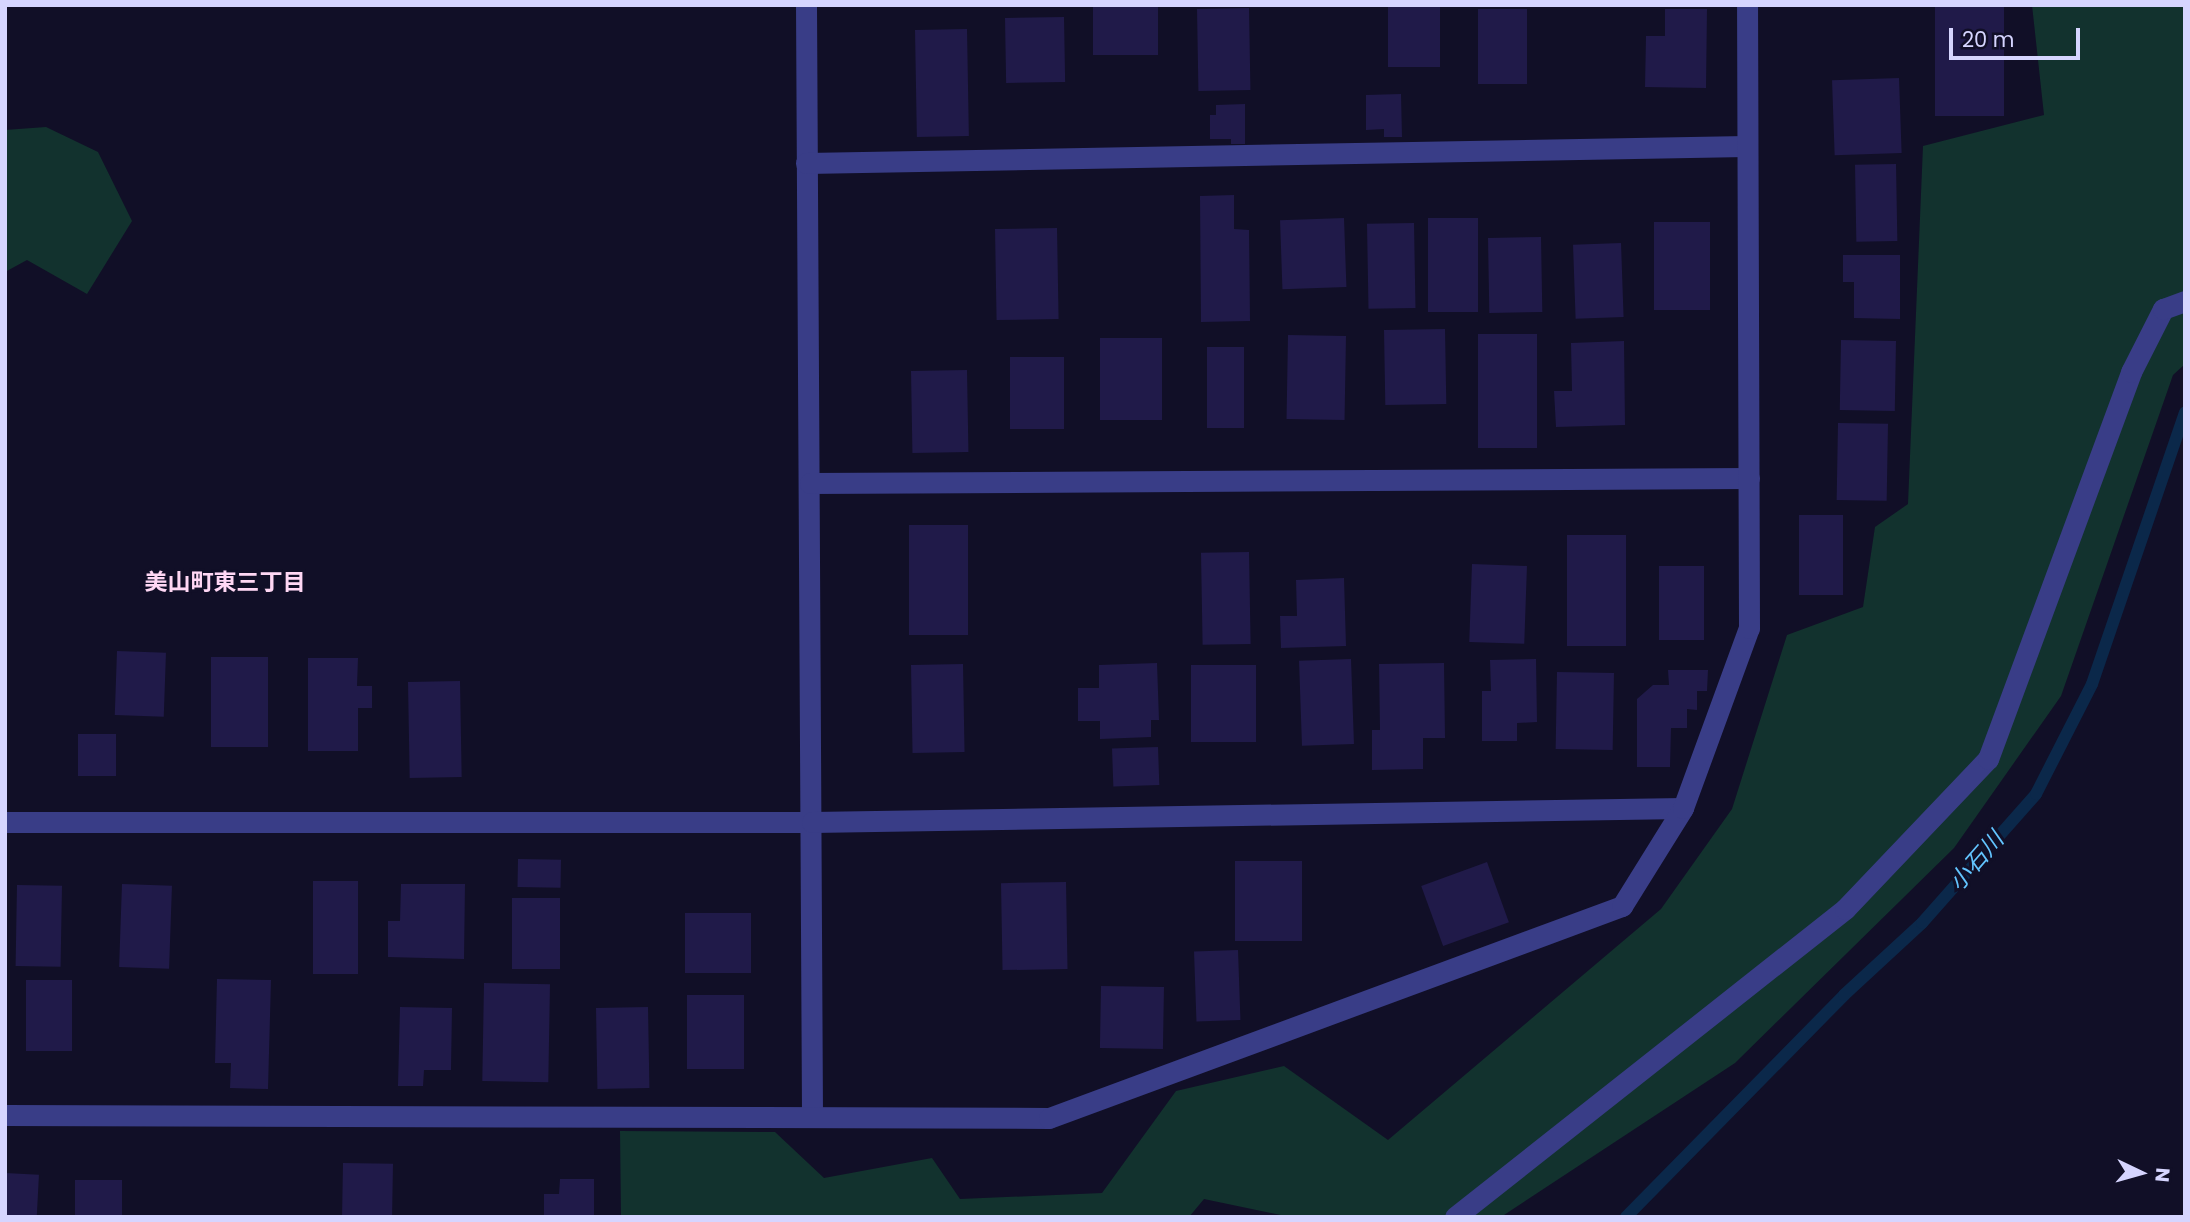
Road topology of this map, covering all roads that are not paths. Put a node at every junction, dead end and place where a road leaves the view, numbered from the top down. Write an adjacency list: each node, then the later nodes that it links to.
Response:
1 (806, 5): 4 (street)
2 (1748, 5): 3 (street)
3 (1746, 145): 4 (street); 6 (street)
4 (806, 163): 7 (street)
5 (2185, 301): 13 (street)
6 (1749, 478): 7 (street); 8 (street)
7 (810, 483): 10 (street)
8 (1683, 808): 10 (street); 12 (street)
9 (5, 822): 10 (street)
10 (812, 822): 12 (street)
11 (5, 1115): 12 (street)
12 (812, 1115)
13 (1455, 1217)

